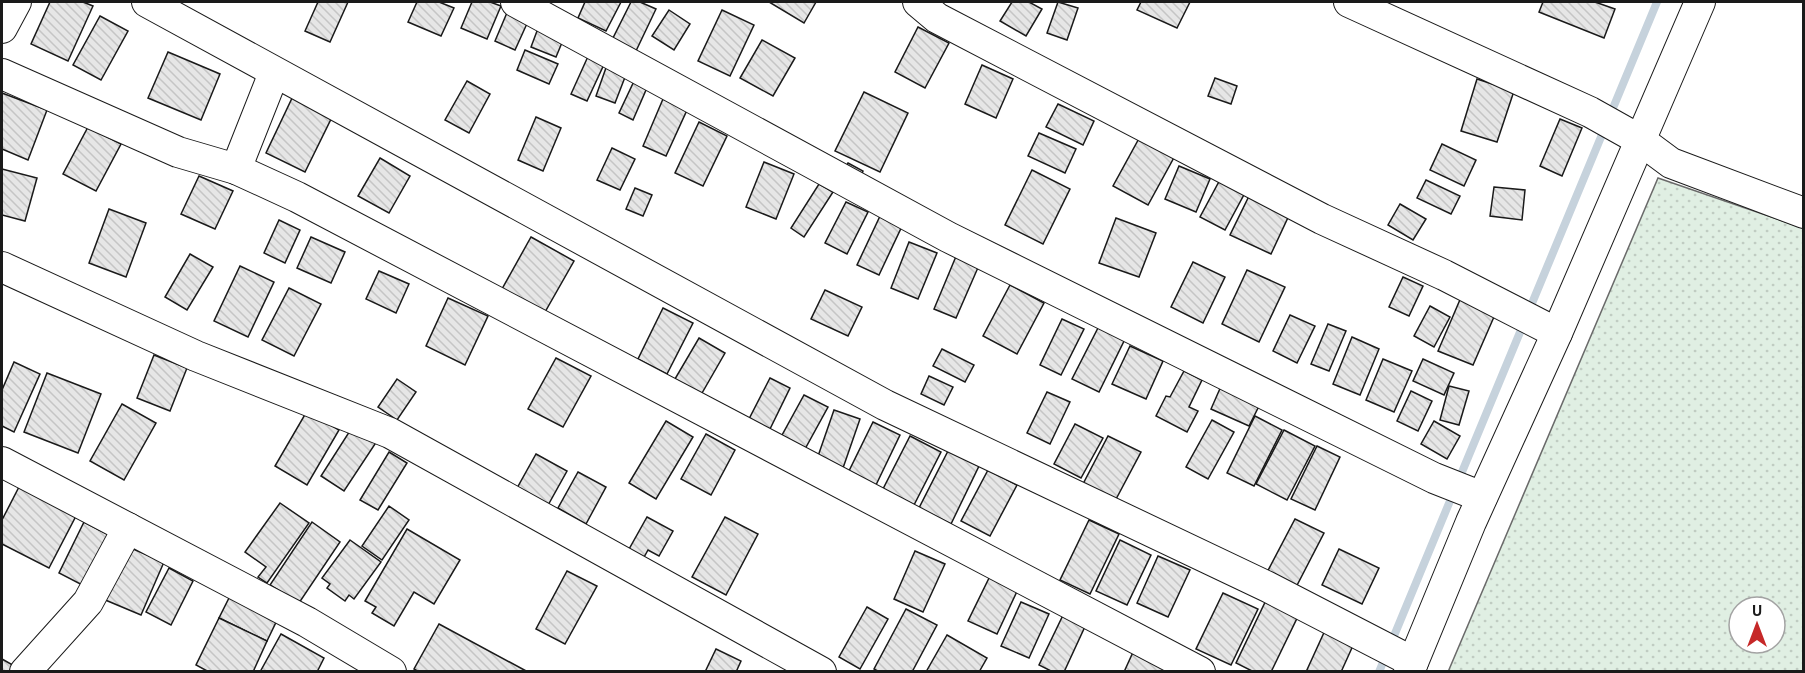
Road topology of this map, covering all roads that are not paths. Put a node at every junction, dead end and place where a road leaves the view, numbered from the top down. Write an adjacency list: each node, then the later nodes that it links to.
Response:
1 (16, 2): 7 (street)
2 (147, 2): 8 (street)
3 (516, 2): 16 (street)
4 (918, 2): 14 (street)
5 (1349, 2): 10 (street)
6 (1700, 2): 10 (street)
7 (2, 28)
8 (274, 73): 11 (street); 18 (street)
9 (2, 74): 11 (street)
10 (1632, 136): 12 (street); 14 (street)
11 (236, 169): 22 (street)
12 (1803, 213)
13 (2, 267): 21 (street)
14 (1547, 328): 16 (street)
15 (2, 462): 17 (street)
16 (1477, 495): 18 (street)
17 (128, 528): 19 (street); 20 (street)
18 (1408, 664)
19 (25, 672)
20 (391, 672)
21 (821, 672)
22 (1200, 672)

